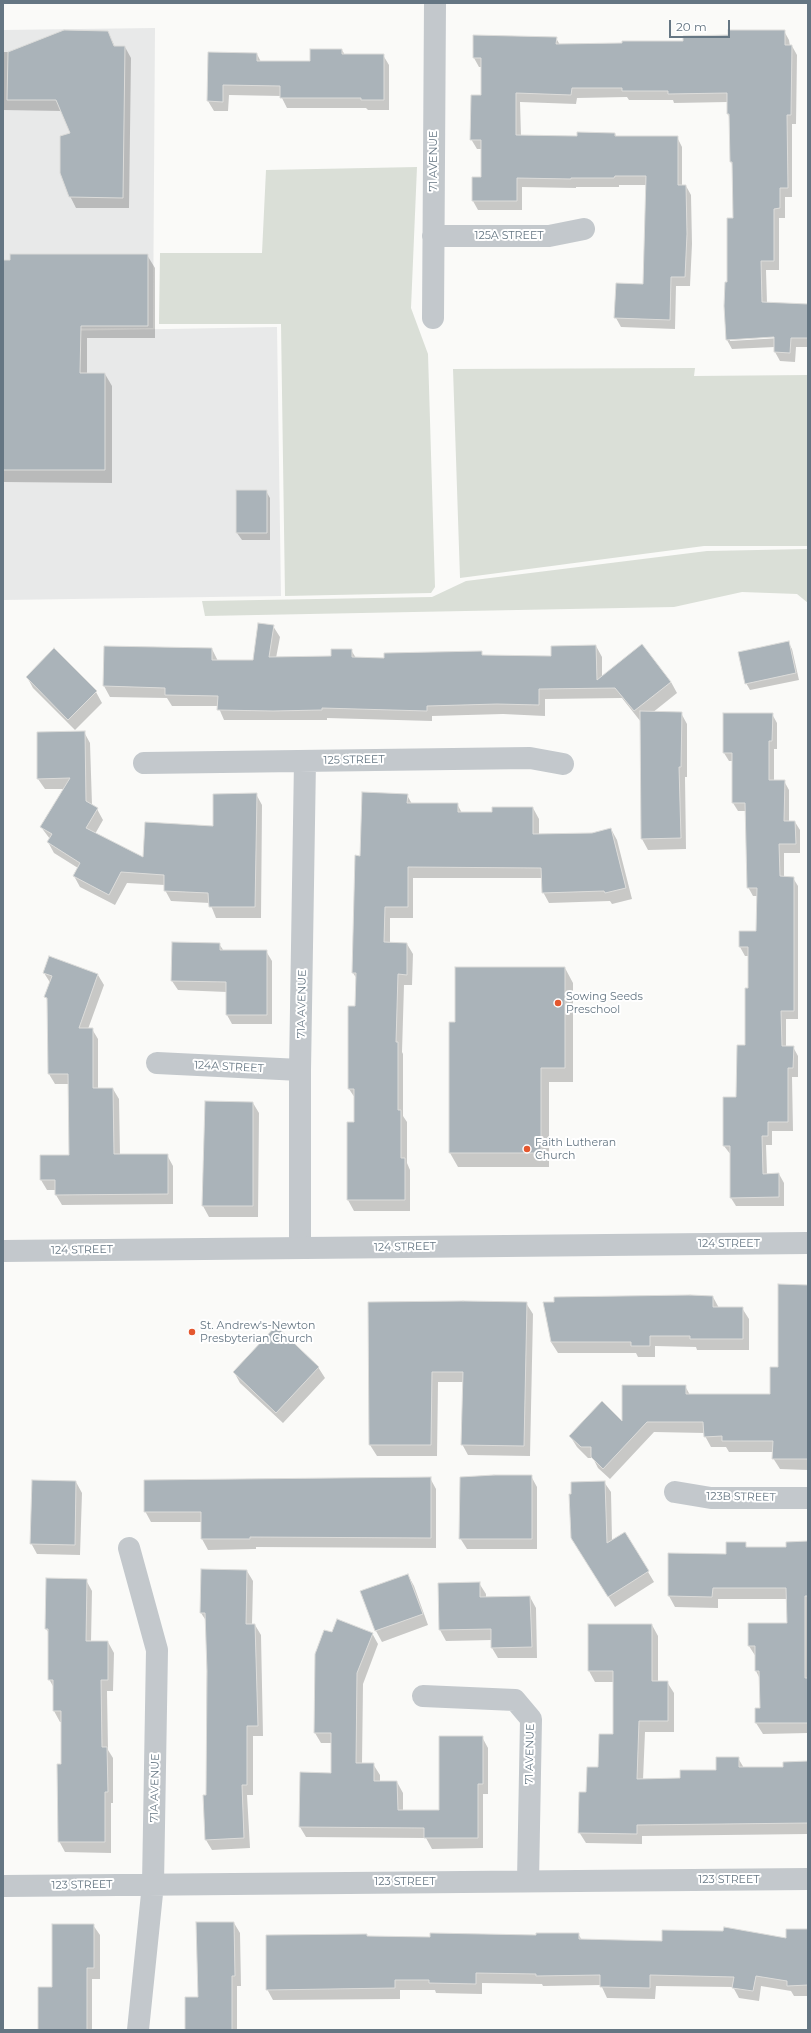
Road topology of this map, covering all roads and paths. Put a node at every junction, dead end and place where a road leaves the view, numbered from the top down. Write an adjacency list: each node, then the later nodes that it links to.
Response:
1 (435, 3): 3 (street, 71 AVENUE)
2 (584, 229): 3 (street, 125A STREET)
3 (433, 236): 4 (street, 71 AVENUE)
4 (433, 318)
5 (305, 761): 6 (street, 125 STREET); 7 (street, 125 STREET); 9 (street, 71A AVENUE)
6 (144, 763)
7 (563, 764)
8 (157, 1063): 9 (street, 124A STREET)
9 (300, 1070): 11 (street, 71A AVENUE)
10 (808, 1244): 11 (street, 124 STREET)
11 (300, 1248): 12 (street, 124 STREET)
12 (3, 1251)
13 (675, 1492): 14 (street, 123B STREET)
14 (808, 1498)
15 (129, 1548): 19 (street, 71A AVENUE)
16 (423, 1696): 18 (street, 71 AVENUE)
17 (808, 1879): 18 (street, 123 STREET)
18 (528, 1881): 19 (street, 123 STREET)
19 (154, 1884): 20 (street, 123 STREET); 21 (street, 71A AVENUE)
20 (3, 1886)
21 (138, 2030)

